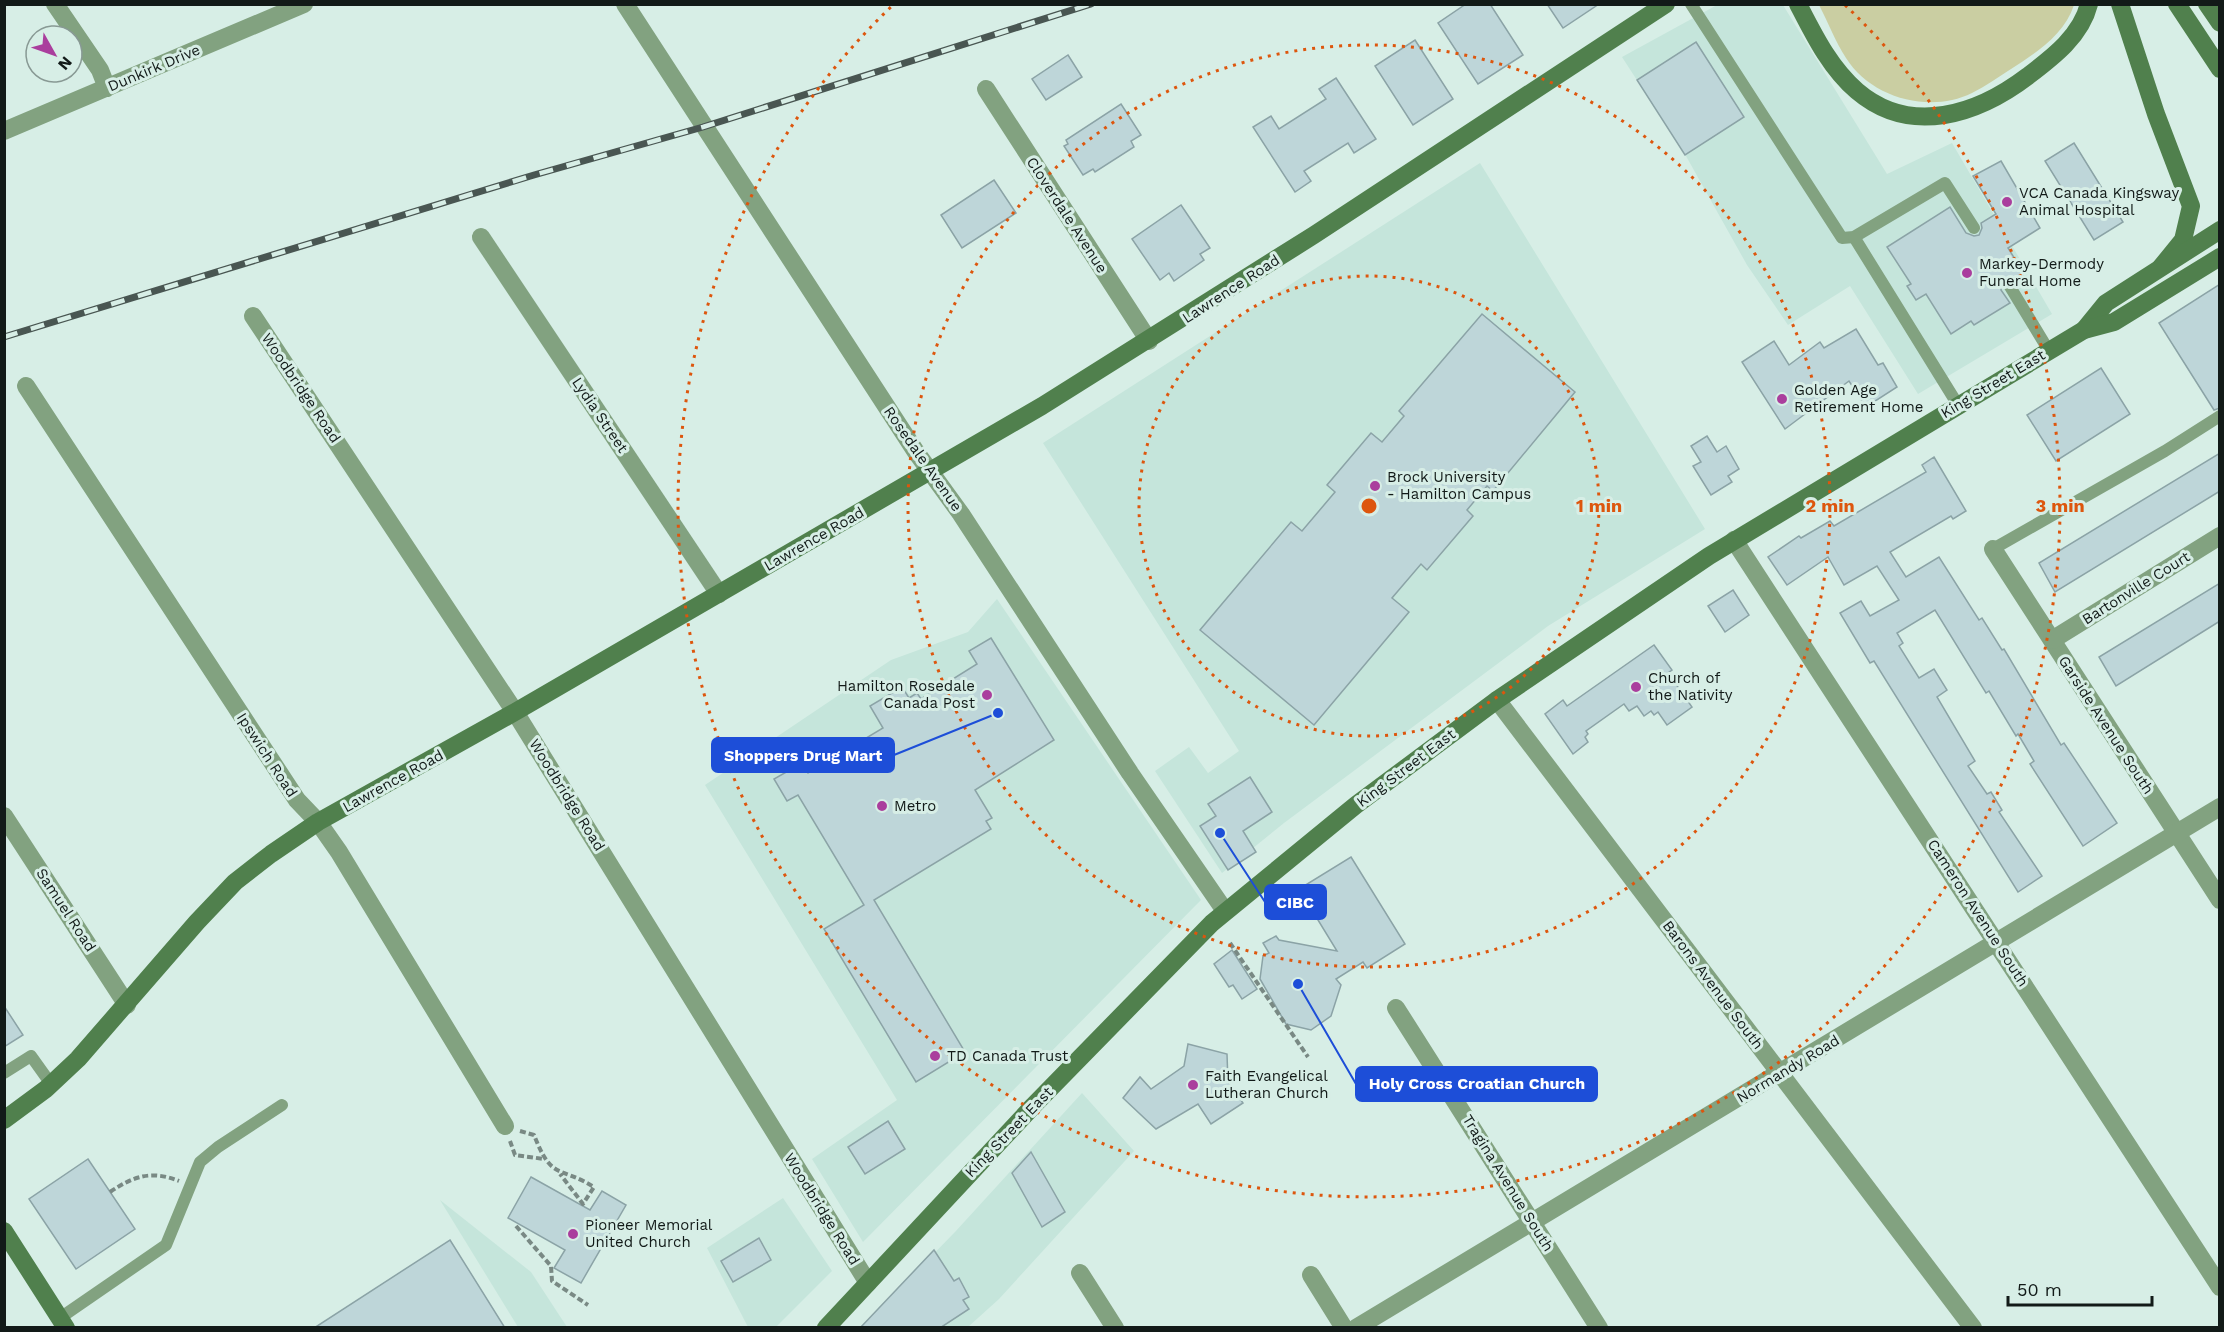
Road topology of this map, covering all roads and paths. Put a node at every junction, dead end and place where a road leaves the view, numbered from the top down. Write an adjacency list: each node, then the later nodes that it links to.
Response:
1 (55, 4): 13 (street)
2 (304, 4): 13 (street, Dunkirk Drive)
3 (626, 4): 30 (street, Rosedale Avenue)
4 (1666, 4): 25 (main road, Lawrence Road)
5 (1691, 4): 19 (lane)
6 (1798, 4): 7 (main road)
7 (2089, 4)
8 (2120, 4): 21 (main road)
9 (2177, 4): 12 (main road)
10 (2207, 4): 11 (main road)
11 (2220, 23)
12 (2220, 69)
13 (107, 88): 15 (street, Dunkirk Drive)
14 (986, 89): 25 (street, Cloverdale Avenue)
15 (4, 131)
16 (1974, 228): 19 (lane)
17 (2220, 230): 21 (main road, King Street East)
18 (481, 237): 34 (street, Lydia Street)
19 (1854, 237): 28 (lane)
20 (2220, 257): 24 (main road, King Street East)
21 (2161, 267): 24 (main road, King Street East)
22 (2009, 285): 26 (lane)
23 (253, 316): 37 (street, Woodbridge Road)
24 (2084, 330): 26 (main road, King Street East)
25 (1149, 340): 30 (main road, Lawrence Road)
26 (2049, 351): 28 (main road, King Street East)
27 (26, 386): 40 (street, Ipswich Road)
28 (1958, 405): 32 (main road, King Street East)
29 (2220, 416): 33 (lane)
30 (929, 472): 34 (main road, Lawrence Road); 43 (street, Rosedale Avenue)
31 (2220, 536): 35 (street, Bartonville Court)
32 (1734, 540): 36 (main road, King Street East); 45 (street, Cameron Avenue South)
33 (1993, 549): 35 (street, Garside Avenue South)
34 (719, 594): 37 (main road, Lawrence Road)
35 (2052, 640): 41 (street, Garside Avenue South)
36 (1497, 700): 43 (main road, King Street East); 50 (street, Barons Avenue South)
37 (515, 712): 40 (main road, Lawrence Road); 64 (street, Woodbridge Road)
38 (2220, 807): 41 (street, Normandy Road)
39 (4, 816): 46 (street, Samuel Road)
40 (318, 822): 46 (main road, Lawrence Road); 54 (street, Ipswich Road)
41 (2176, 833): 42 (street, Garside Avenue South); 45 (street, Normandy Road)
42 (2220, 900)
43 (1225, 911): 64 (main road, King Street East)
44 (1230, 943): 48 (path)
45 (1998, 943): 50 (street, Normandy Road); 65 (street, Cameron Avenue South)
46 (127, 1005): 51 (main road, Lawrence Road)
47 (1396, 1008): 59 (street, Tragina Avenue South)
48 (1308, 1057)
49 (4, 1073): 51 (lane)
50 (1780, 1074): 59 (street, Normandy Road); 73 (street, Barons Avenue South)
51 (51, 1084): 53 (main road, Lawrence Road)
52 (282, 1105): 57 (lane)
53 (4, 1120)
54 (505, 1126): 55 (path); 55 (path)
55 (543, 1159): 56 (path)
56 (560, 1174): 56 (path)
57 (191, 1185): 58 (path); 67 (lane)
58 (110, 1192)
59 (1533, 1221): 71 (street, Normandy Road); 72 (street, Tragina Avenue South)
60 (516, 1226): 66 (path)
61 (4, 1231): 67 (main road)
62 (1080, 1273): 69 (street)
63 (1311, 1275): 70 (street)
64 (868, 1283): 68 (main road, King Street East)
65 (2220, 1287)
66 (588, 1305)
67 (63, 1323)
68 (833, 1325)
69 (1115, 1328)
70 (1344, 1328)
71 (1356, 1328)
72 (1599, 1328)
73 (1973, 1328)

